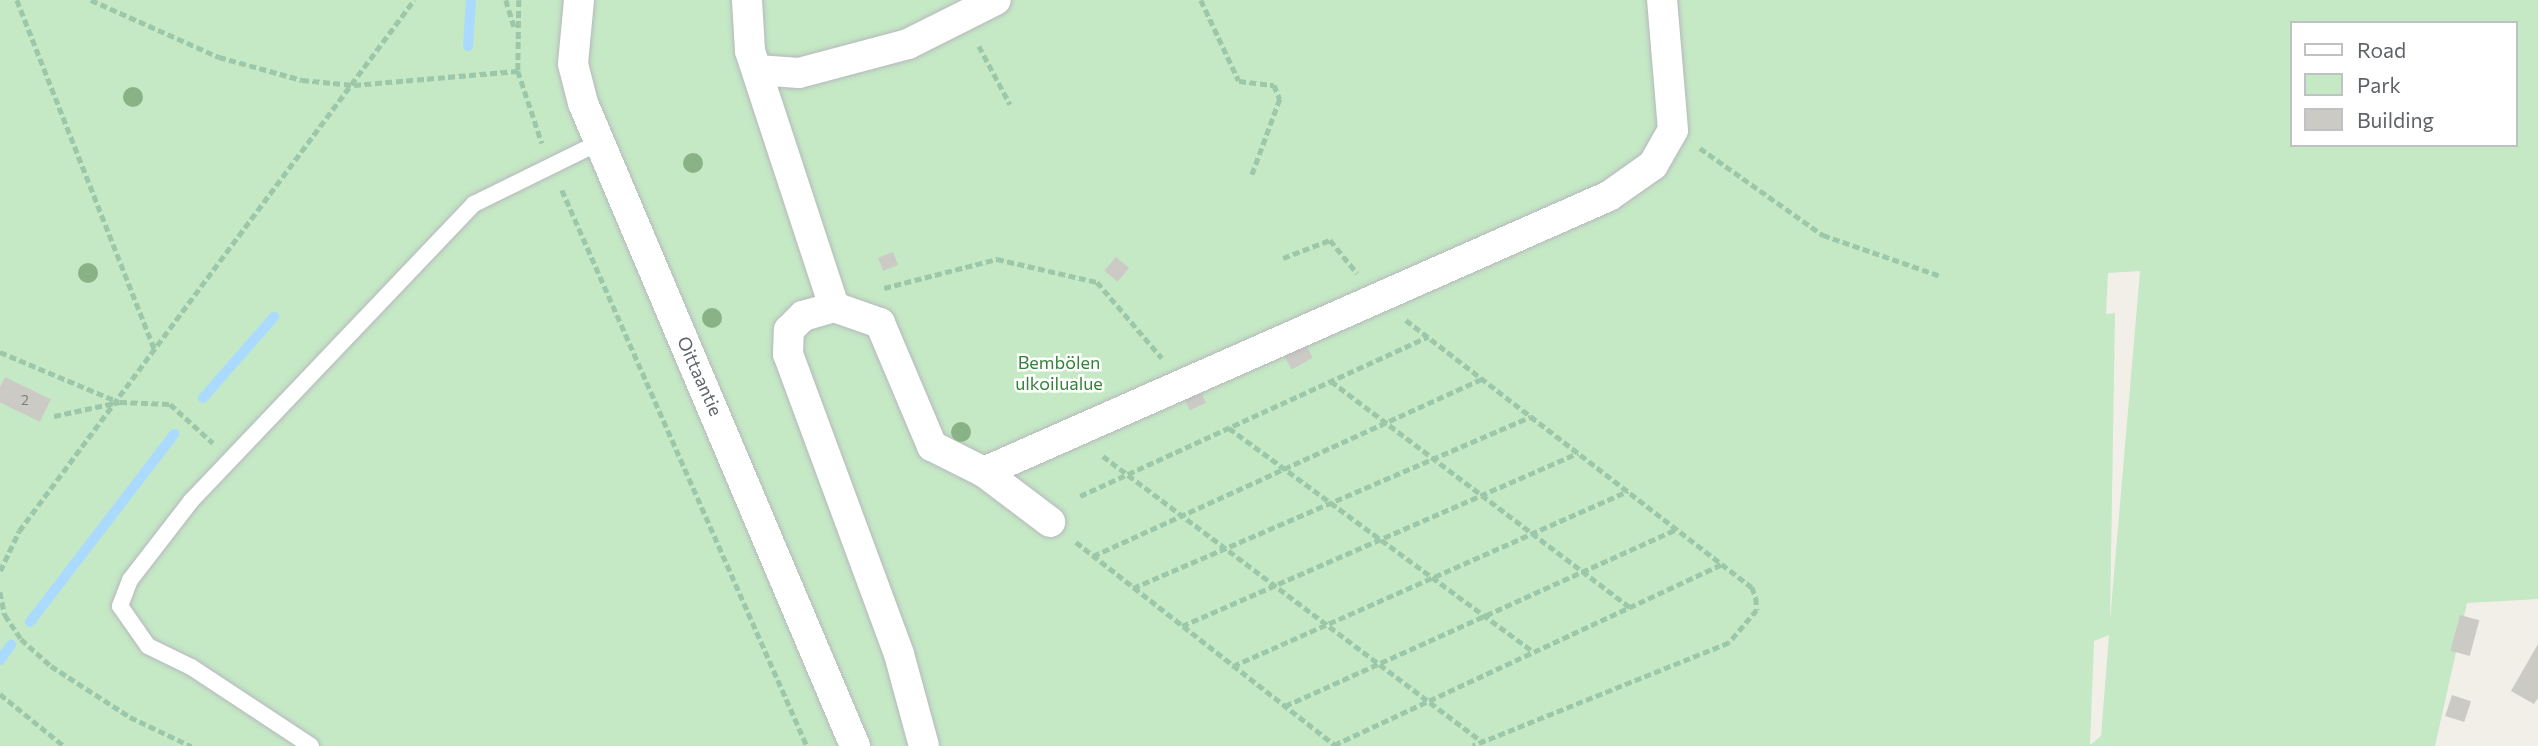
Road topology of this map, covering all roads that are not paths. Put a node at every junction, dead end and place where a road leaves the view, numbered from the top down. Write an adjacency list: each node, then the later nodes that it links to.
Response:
1 (579, 0): 6 (street, Oittaantie)
2 (747, 0): 5 (street)
3 (996, 0): 5 (street)
4 (1662, 0): 8 (street)
5 (757, 70): 7 (street)
6 (598, 143): 10 (lane); 11 (street, Oittaantie)
7 (834, 307): 8 (street); 12 (street)
8 (984, 472): 9 (street)
9 (1050, 522)
10 (311, 746)
11 (855, 746)
12 (924, 746)

